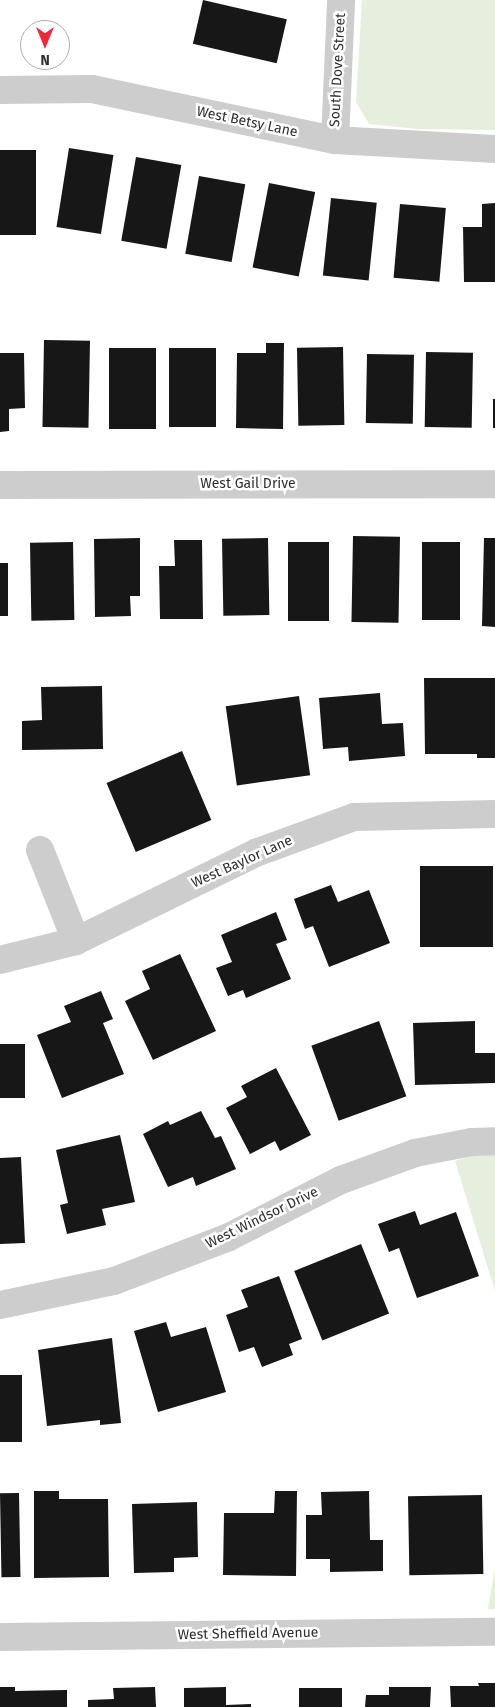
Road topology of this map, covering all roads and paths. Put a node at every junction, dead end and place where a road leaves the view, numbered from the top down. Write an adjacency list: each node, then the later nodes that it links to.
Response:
1 (341, 0): 3 (street, South Dove Street)
2 (0, 90): 3 (street, West Betsy Lane)
3 (335, 140): 4 (street, West Betsy Lane)
4 (495, 149)
5 (0, 484): 6 (street, West Gail Drive)
6 (495, 484)
7 (495, 814): 9 (street, West Baylor Lane)
8 (40, 850): 9 (street)
9 (76, 941): 10 (street, West Baylor Lane)
10 (0, 960)
11 (495, 1142): 12 (street, West Windsor Drive)
12 (0, 1306)
13 (495, 1632): 14 (street, West Sheffield Avenue)
14 (0, 1637)

